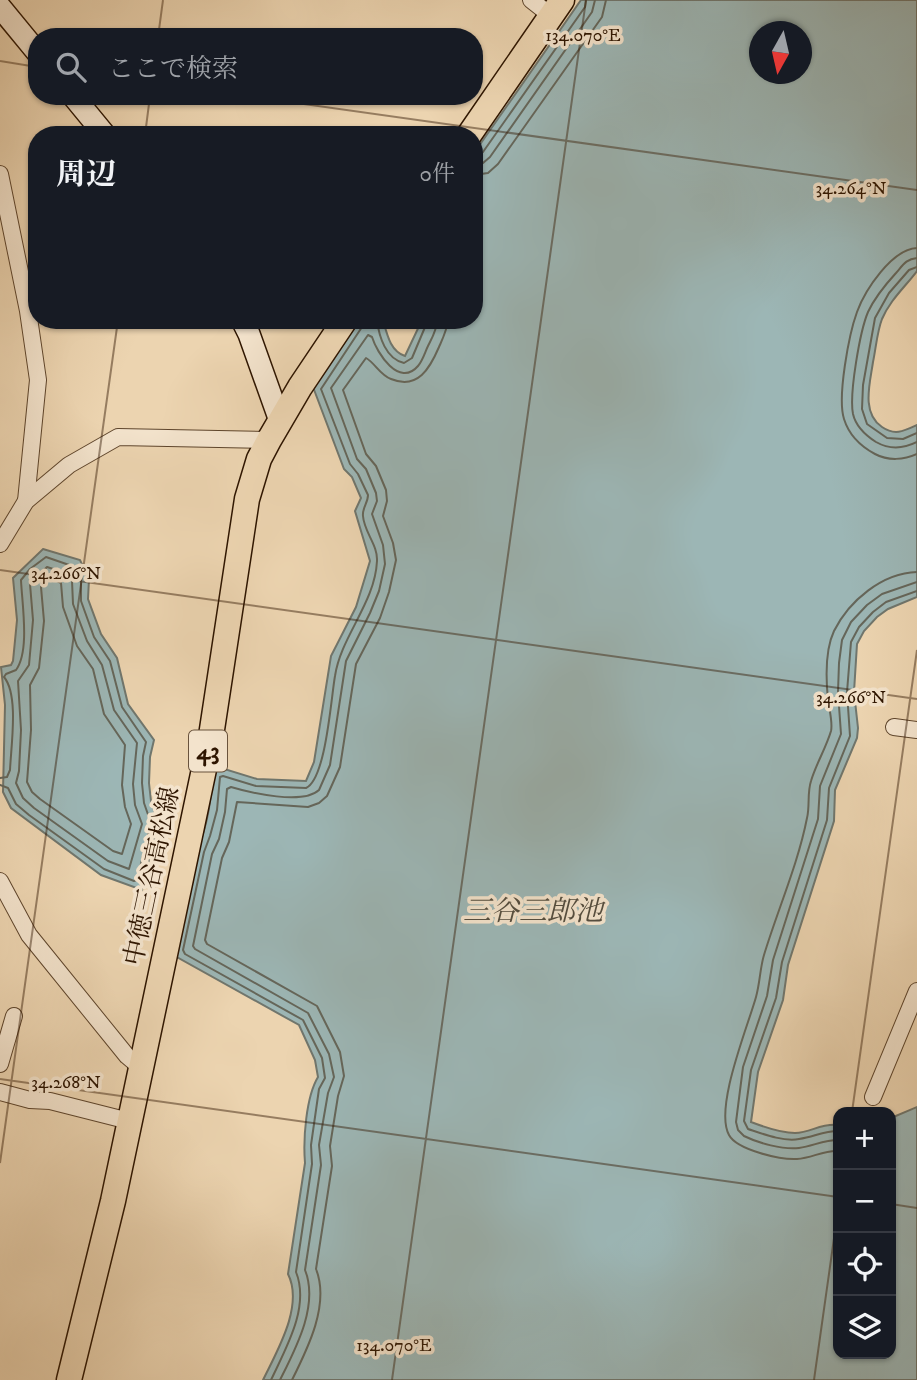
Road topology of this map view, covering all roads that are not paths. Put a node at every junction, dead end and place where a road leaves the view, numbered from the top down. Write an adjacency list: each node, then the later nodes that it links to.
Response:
1 (531, 0): 3 (street)
2 (0, 7): 4 (street)
3 (556, 7): 7 (main road)
4 (28, 41)
5 (81, 105): 6 (street)
6 (98, 126)
7 (475, 126)
8 (0, 174): 9 (street)
9 (4, 208): 10 (street)
10 (28, 311)
11 (32, 329): 15 (street)
12 (246, 329): 14 (street)
13 (339, 329): 14 (main road, 中徳三谷高松線 / 43)
14 (274, 431): 15 (street); 23 (main road, 中徳三谷高松線 / 43)
15 (26, 501): 16 (street)
16 (0, 544)
17 (894, 727): 18 (street)
18 (917, 730)
19 (0, 881): 23 (street)
20 (917, 991): 25 (street)
21 (14, 1016): 22 (street)
22 (0, 1064)
23 (140, 1068): 26 (main road, 中徳三谷高松線 / 43)
24 (0, 1092): 26 (street)
25 (873, 1097)
26 (129, 1121): 27 (main road, 中徳三谷高松線 / 43)
27 (69, 1380)

